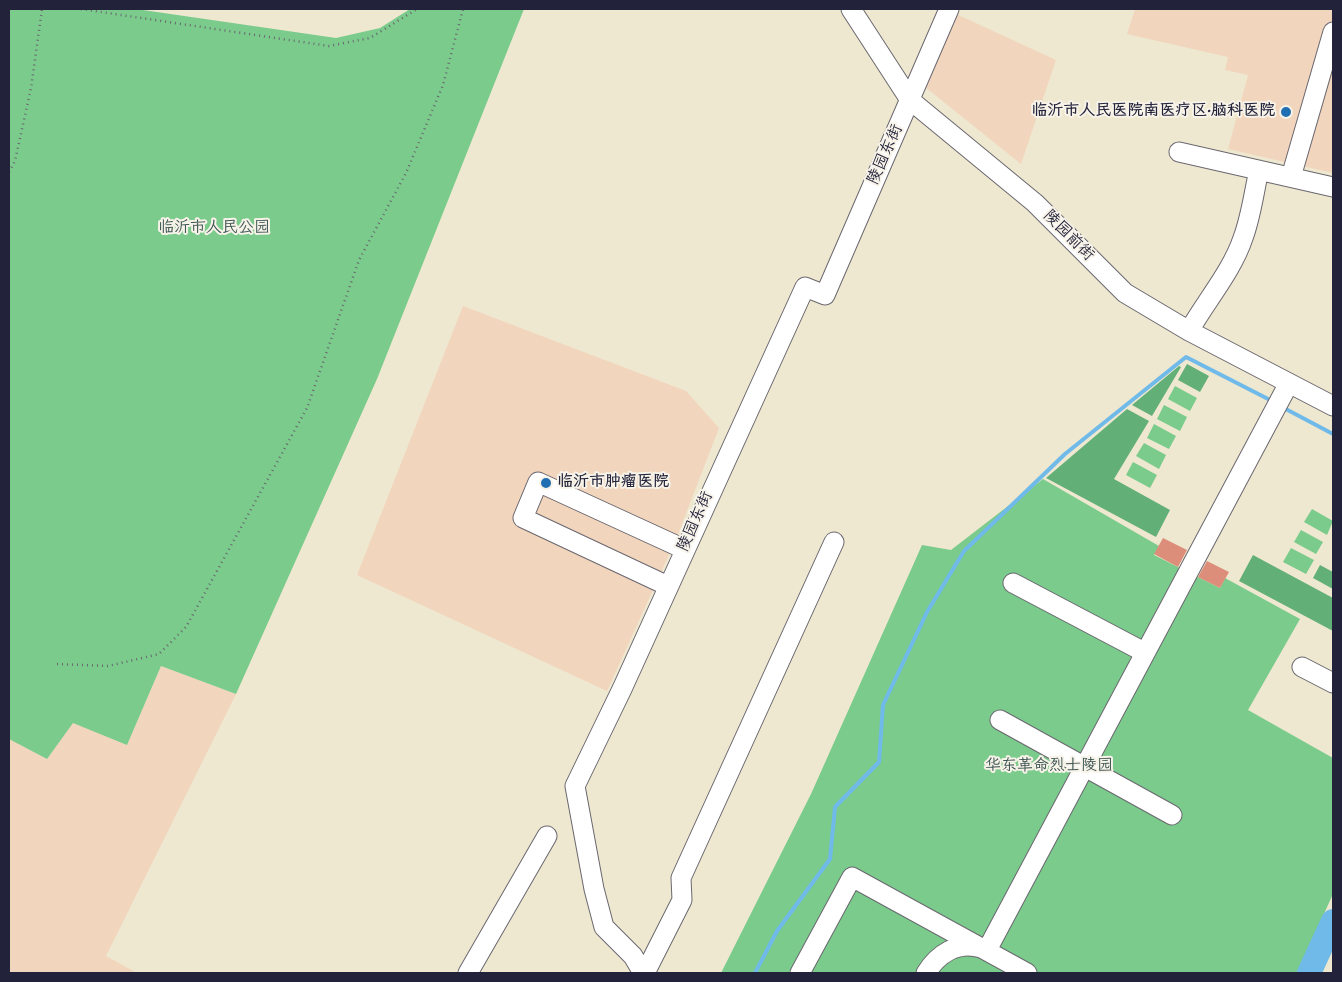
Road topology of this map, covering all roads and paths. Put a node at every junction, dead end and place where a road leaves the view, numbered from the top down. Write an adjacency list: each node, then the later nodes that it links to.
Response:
1 (42, 9): 11 (path)
2 (81, 9): 3 (path)
3 (417, 9)
4 (463, 9): 22 (path)
5 (851, 9): 8 (street, 陵园前街)
6 (949, 9): 8 (street)
7 (1332, 44): 12 (street)
8 (910, 100): 14 (street, 陵园前街); 18 (street, 陵园东街)
9 (1179, 152): 10 (street)
10 (1259, 170): 12 (street); 14 (street)
11 (9, 172)
12 (1291, 178): 13 (street)
13 (1333, 187)
14 (1189, 331): 15 (street, 陵园前街)
15 (1281, 397): 16 (street, 陵园前街); 21 (street)
16 (1333, 406)
17 (834, 542): 31 (street)
18 (684, 549): 20 (street, 陵园东街); 20 (street)
19 (1013, 583): 21 (street)
20 (668, 586): 31 (street, 陵园东街)
21 (1144, 652): 26 (street)
22 (57, 664)
23 (1302, 667): 24 (street)
24 (1333, 683)
25 (1000, 720): 26 (street)
26 (1083, 767): 27 (street); 29 (street)
27 (1172, 815)
28 (547, 836): 30 (street)
29 (987, 950): 32 (street); 33 (street); 34 (street); 35 (street)
30 (468, 973)
31 (644, 973)
32 (800, 973)
33 (926, 973)
34 (1009, 973)
35 (1027, 973)

